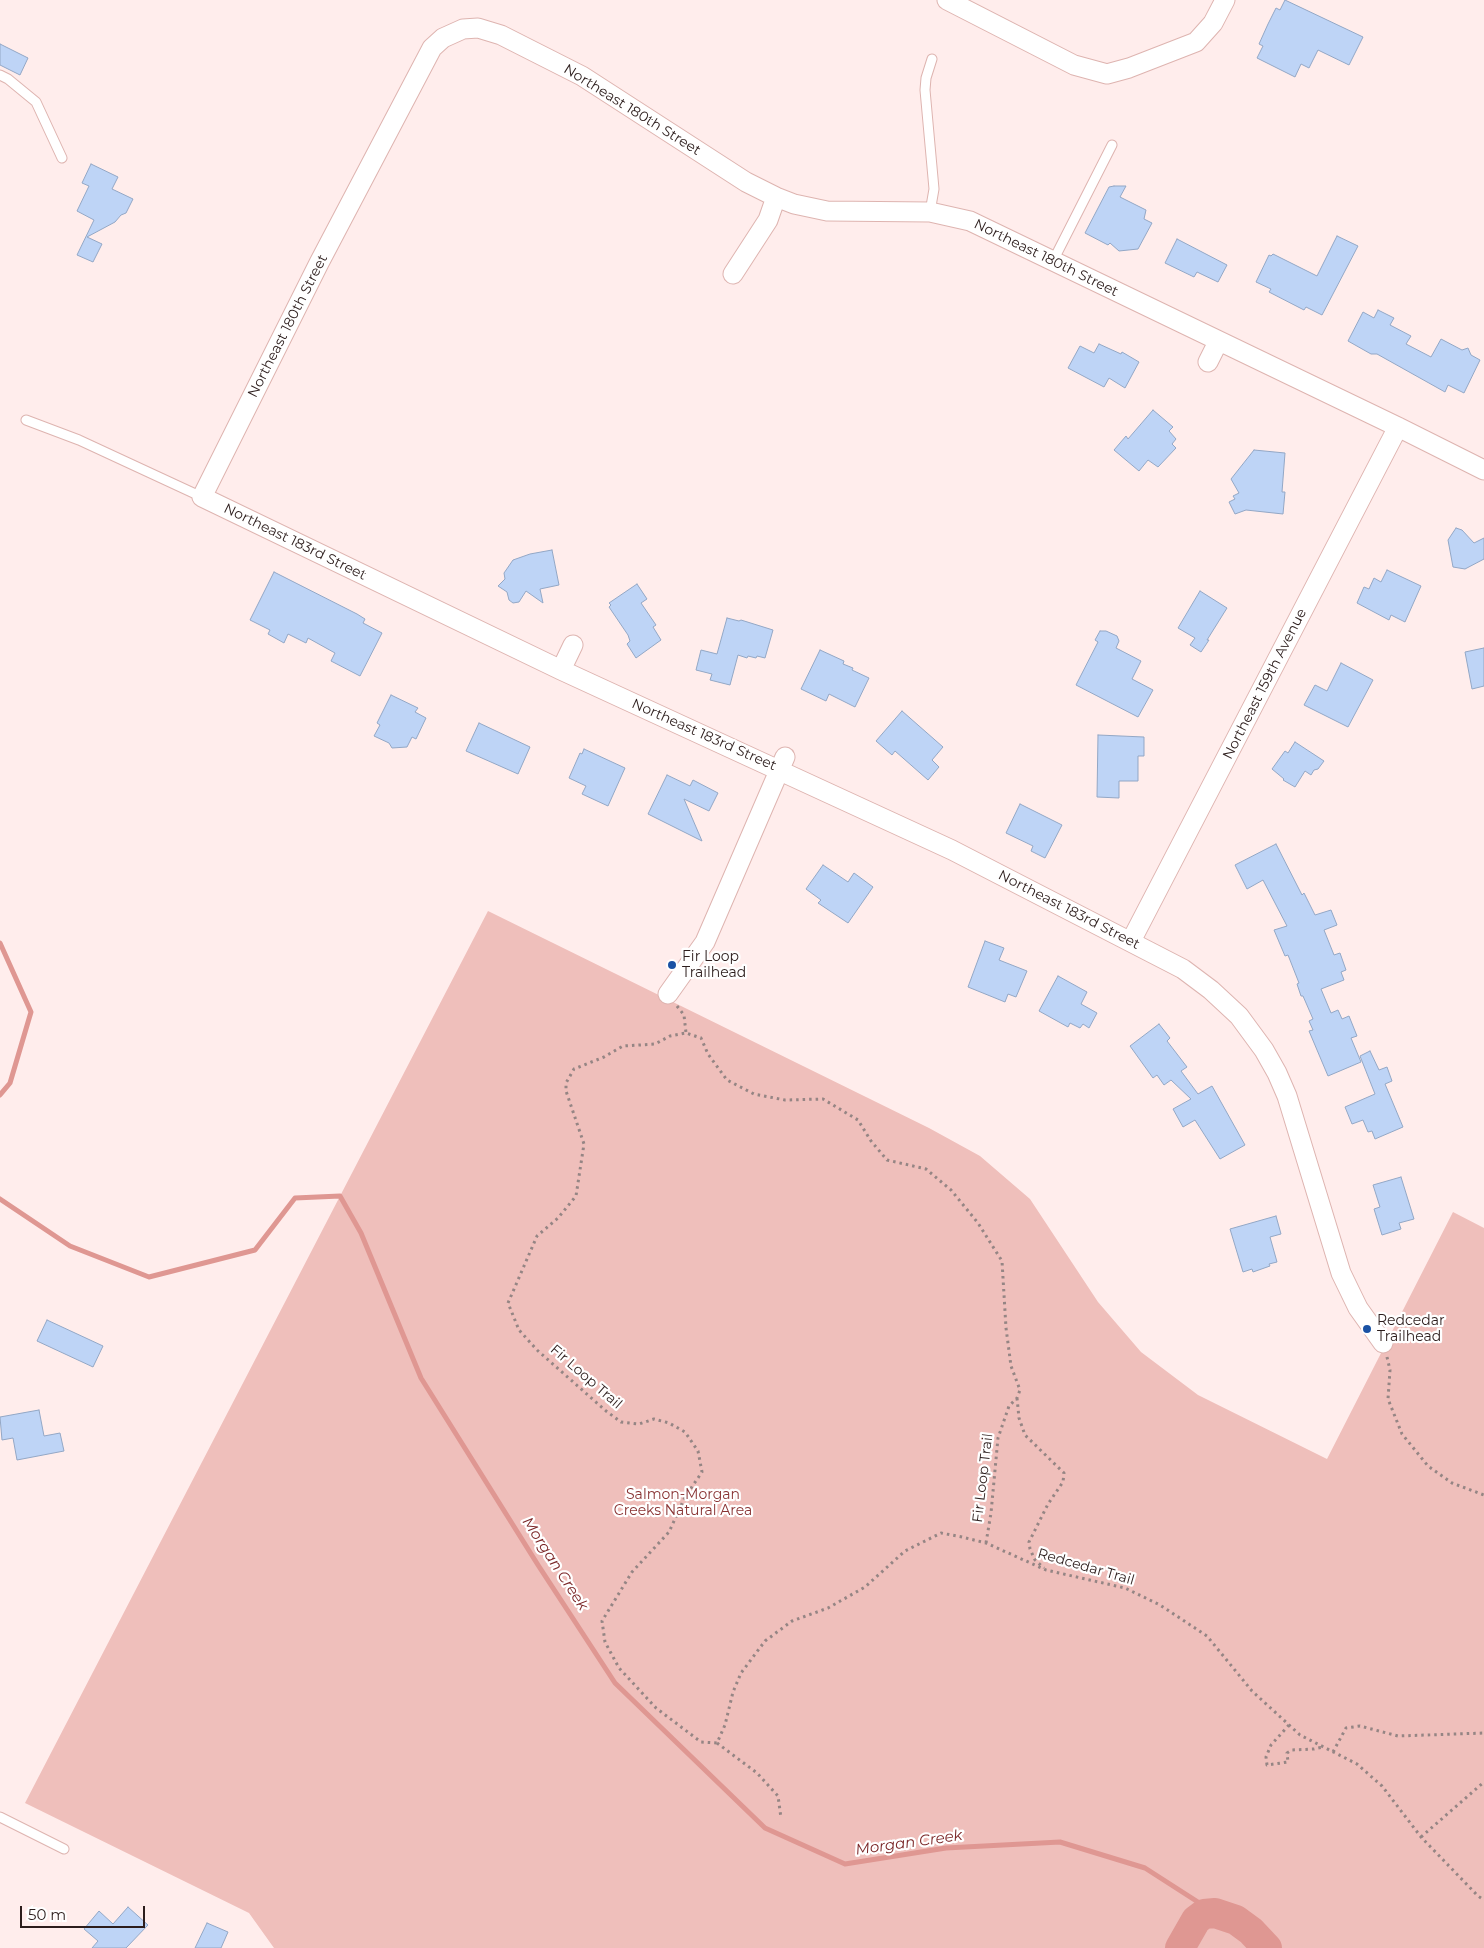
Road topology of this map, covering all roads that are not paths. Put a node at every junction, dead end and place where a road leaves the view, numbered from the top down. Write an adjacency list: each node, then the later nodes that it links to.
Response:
1 (947, 0): 2 (street)
2 (1225, 0)
3 (932, 59): 8 (lane)
4 (0, 75): 6 (lane)
5 (1112, 145): 9 (lane)
6 (62, 158)
7 (776, 197): 8 (street, Northeast 180th Street); 10 (street); 16 (street, Northeast 180th Street)
8 (930, 212): 9 (street, Northeast 180th Street)
9 (1053, 261): 11 (street, Northeast 180th Street)
10 (733, 274)
11 (1218, 342): 12 (street); 14 (street, Northeast 180th Street)
12 (1208, 362)
13 (26, 420): 16 (lane, Northeast 183rd Street)
14 (1398, 427): 15 (street, Northeast 180th Street); 20 (street, Northeast 159th Avenue)
15 (1484, 470)
16 (202, 497): 18 (street, Northeast 183rd Street)
17 (573, 645): 18 (street)
18 (561, 670): 19 (street, Northeast 183rd Street)
19 (782, 763): 20 (street, Northeast 183rd Street); 21 (street)
20 (1131, 942): 22 (street, Northeast 183rd Street)
21 (668, 994)
22 (1383, 1343)
23 (0, 1817): 24 (lane)
24 (64, 1849)

